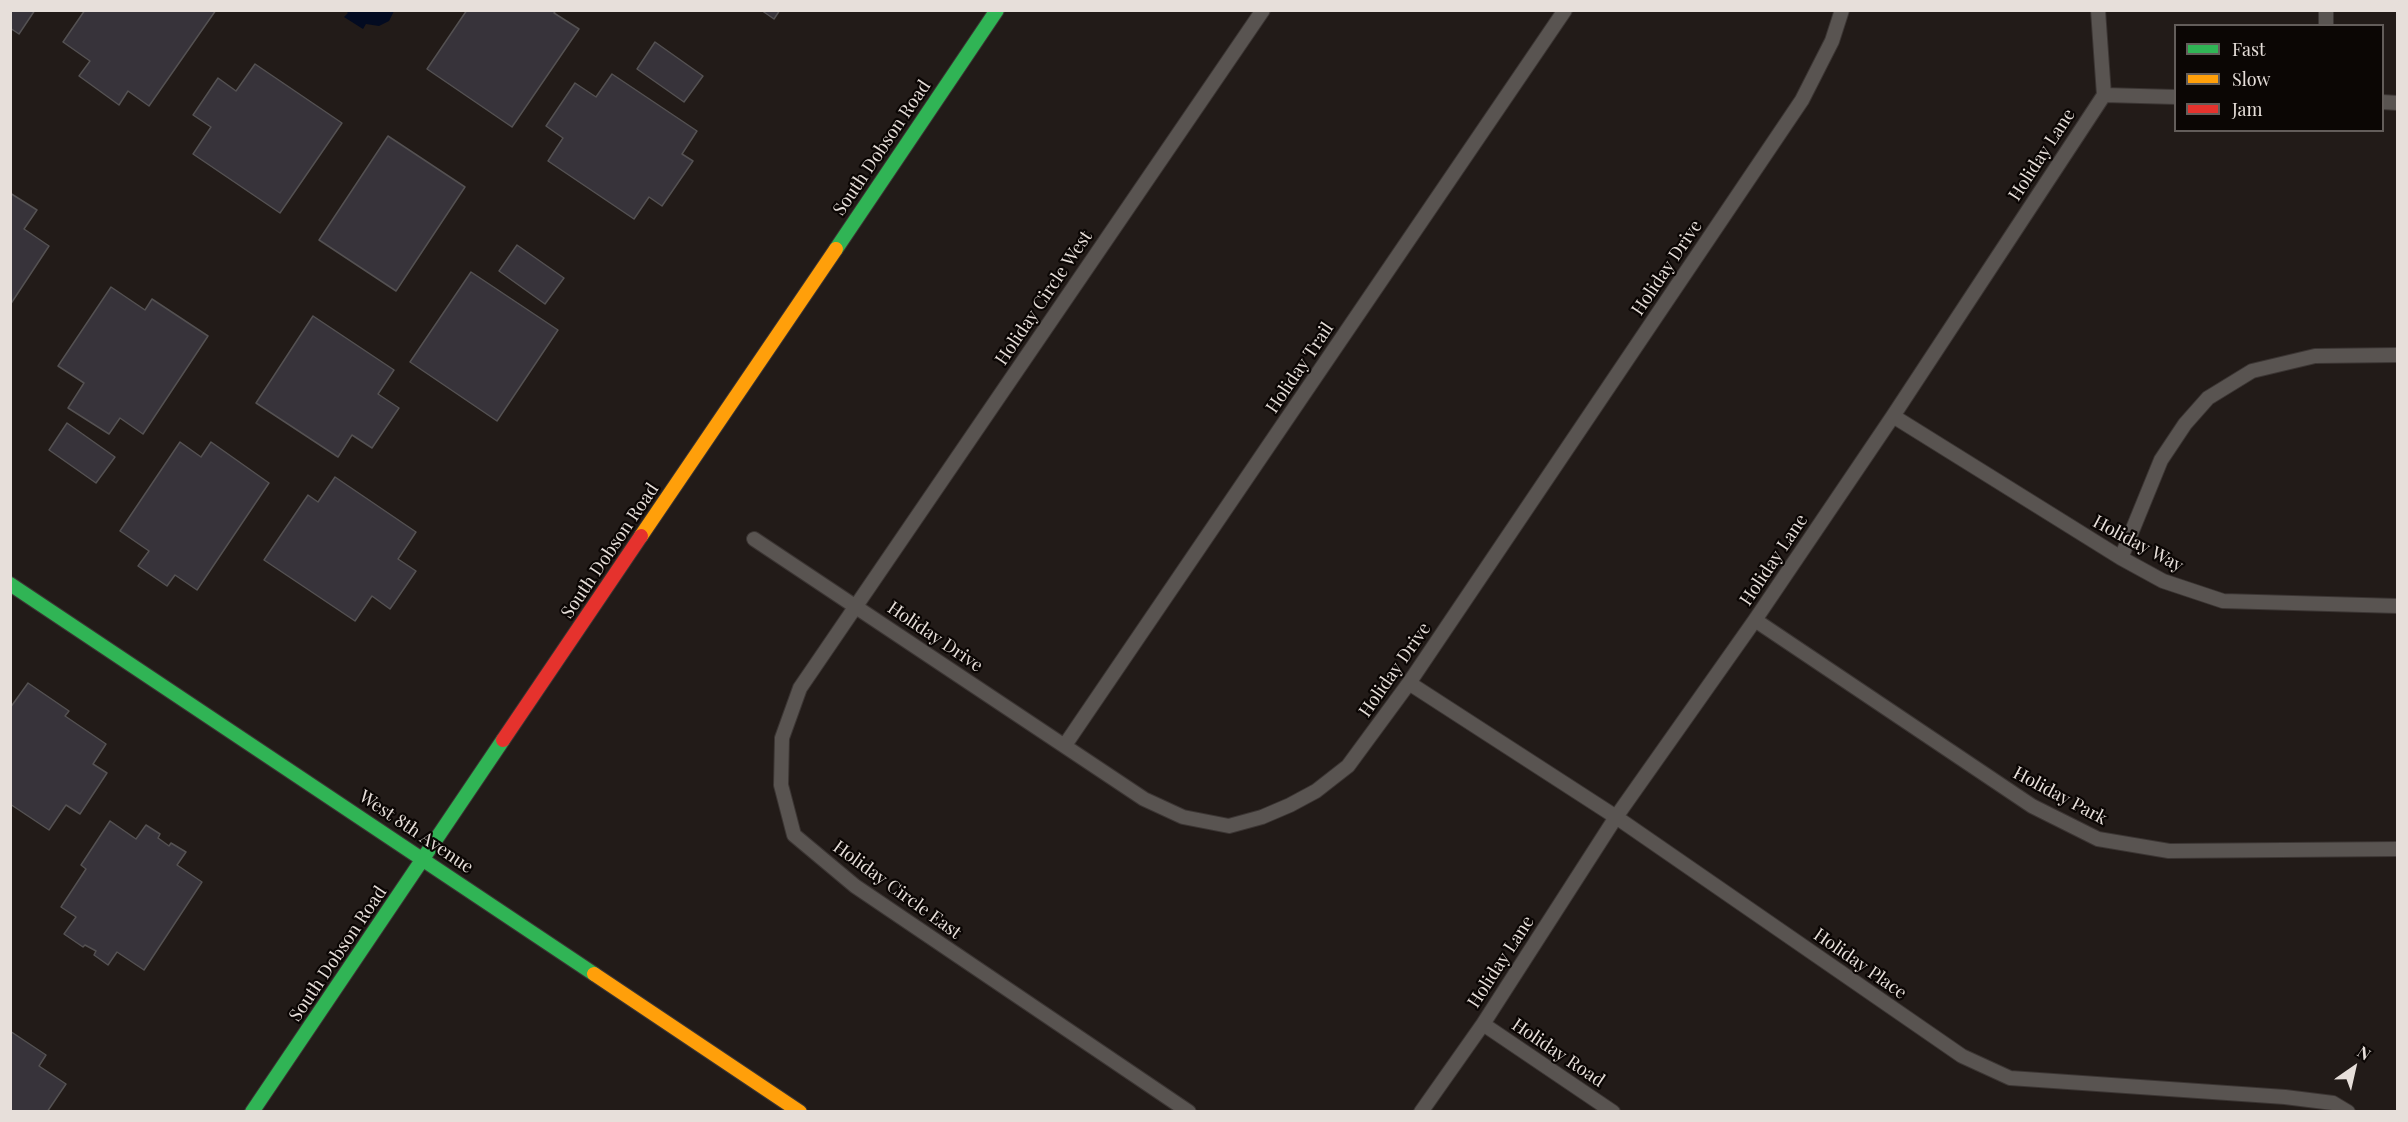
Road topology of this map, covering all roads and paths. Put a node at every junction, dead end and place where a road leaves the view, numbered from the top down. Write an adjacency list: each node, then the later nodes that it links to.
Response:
1 (997, 10): 20 (main road, South Dobson Road)
2 (1263, 10): 13 (lane, Holiday Circle West)
3 (1564, 10): 17 (lane, Holiday Trail)
4 (1842, 10): 16 (lane, Holiday Drive)
5 (2098, 10): 6 (lane)
6 (2103, 95): 7 (lane); 9 (lane, Holiday Lane)
7 (2174, 97)
8 (2397, 355): 11 (lane)
9 (1893, 416): 11 (lane, Holiday Way); 15 (lane, Holiday Lane)
10 (754, 539): 13 (lane, Holiday Drive)
11 (2121, 558): 14 (lane, Holiday Way)
12 (10, 584): 20 (main road, West 8th Avenue)
13 (856, 606): 17 (lane, Holiday Drive); 24 (lane, Holiday Circle East)
14 (2397, 606)
15 (1755, 620): 18 (lane, Holiday Lane); 19 (lane, Holiday Park)
16 (1409, 683): 17 (lane, Holiday Drive); 18 (lane, Holiday Place)
17 (1065, 745)
18 (1616, 818): 21 (lane, Holiday Lane); 27 (lane, Holiday Place)
19 (2397, 849)
20 (424, 860): 22 (main road, South Dobson Road); 23 (main road, West 8th Avenue)
21 (1483, 1024): 25 (lane, Holiday Lane); 26 (lane, Holiday Road)
22 (252, 1112)
23 (800, 1112)
24 (1189, 1112)
25 (1421, 1112)
26 (1613, 1112)
27 (2348, 1112)

